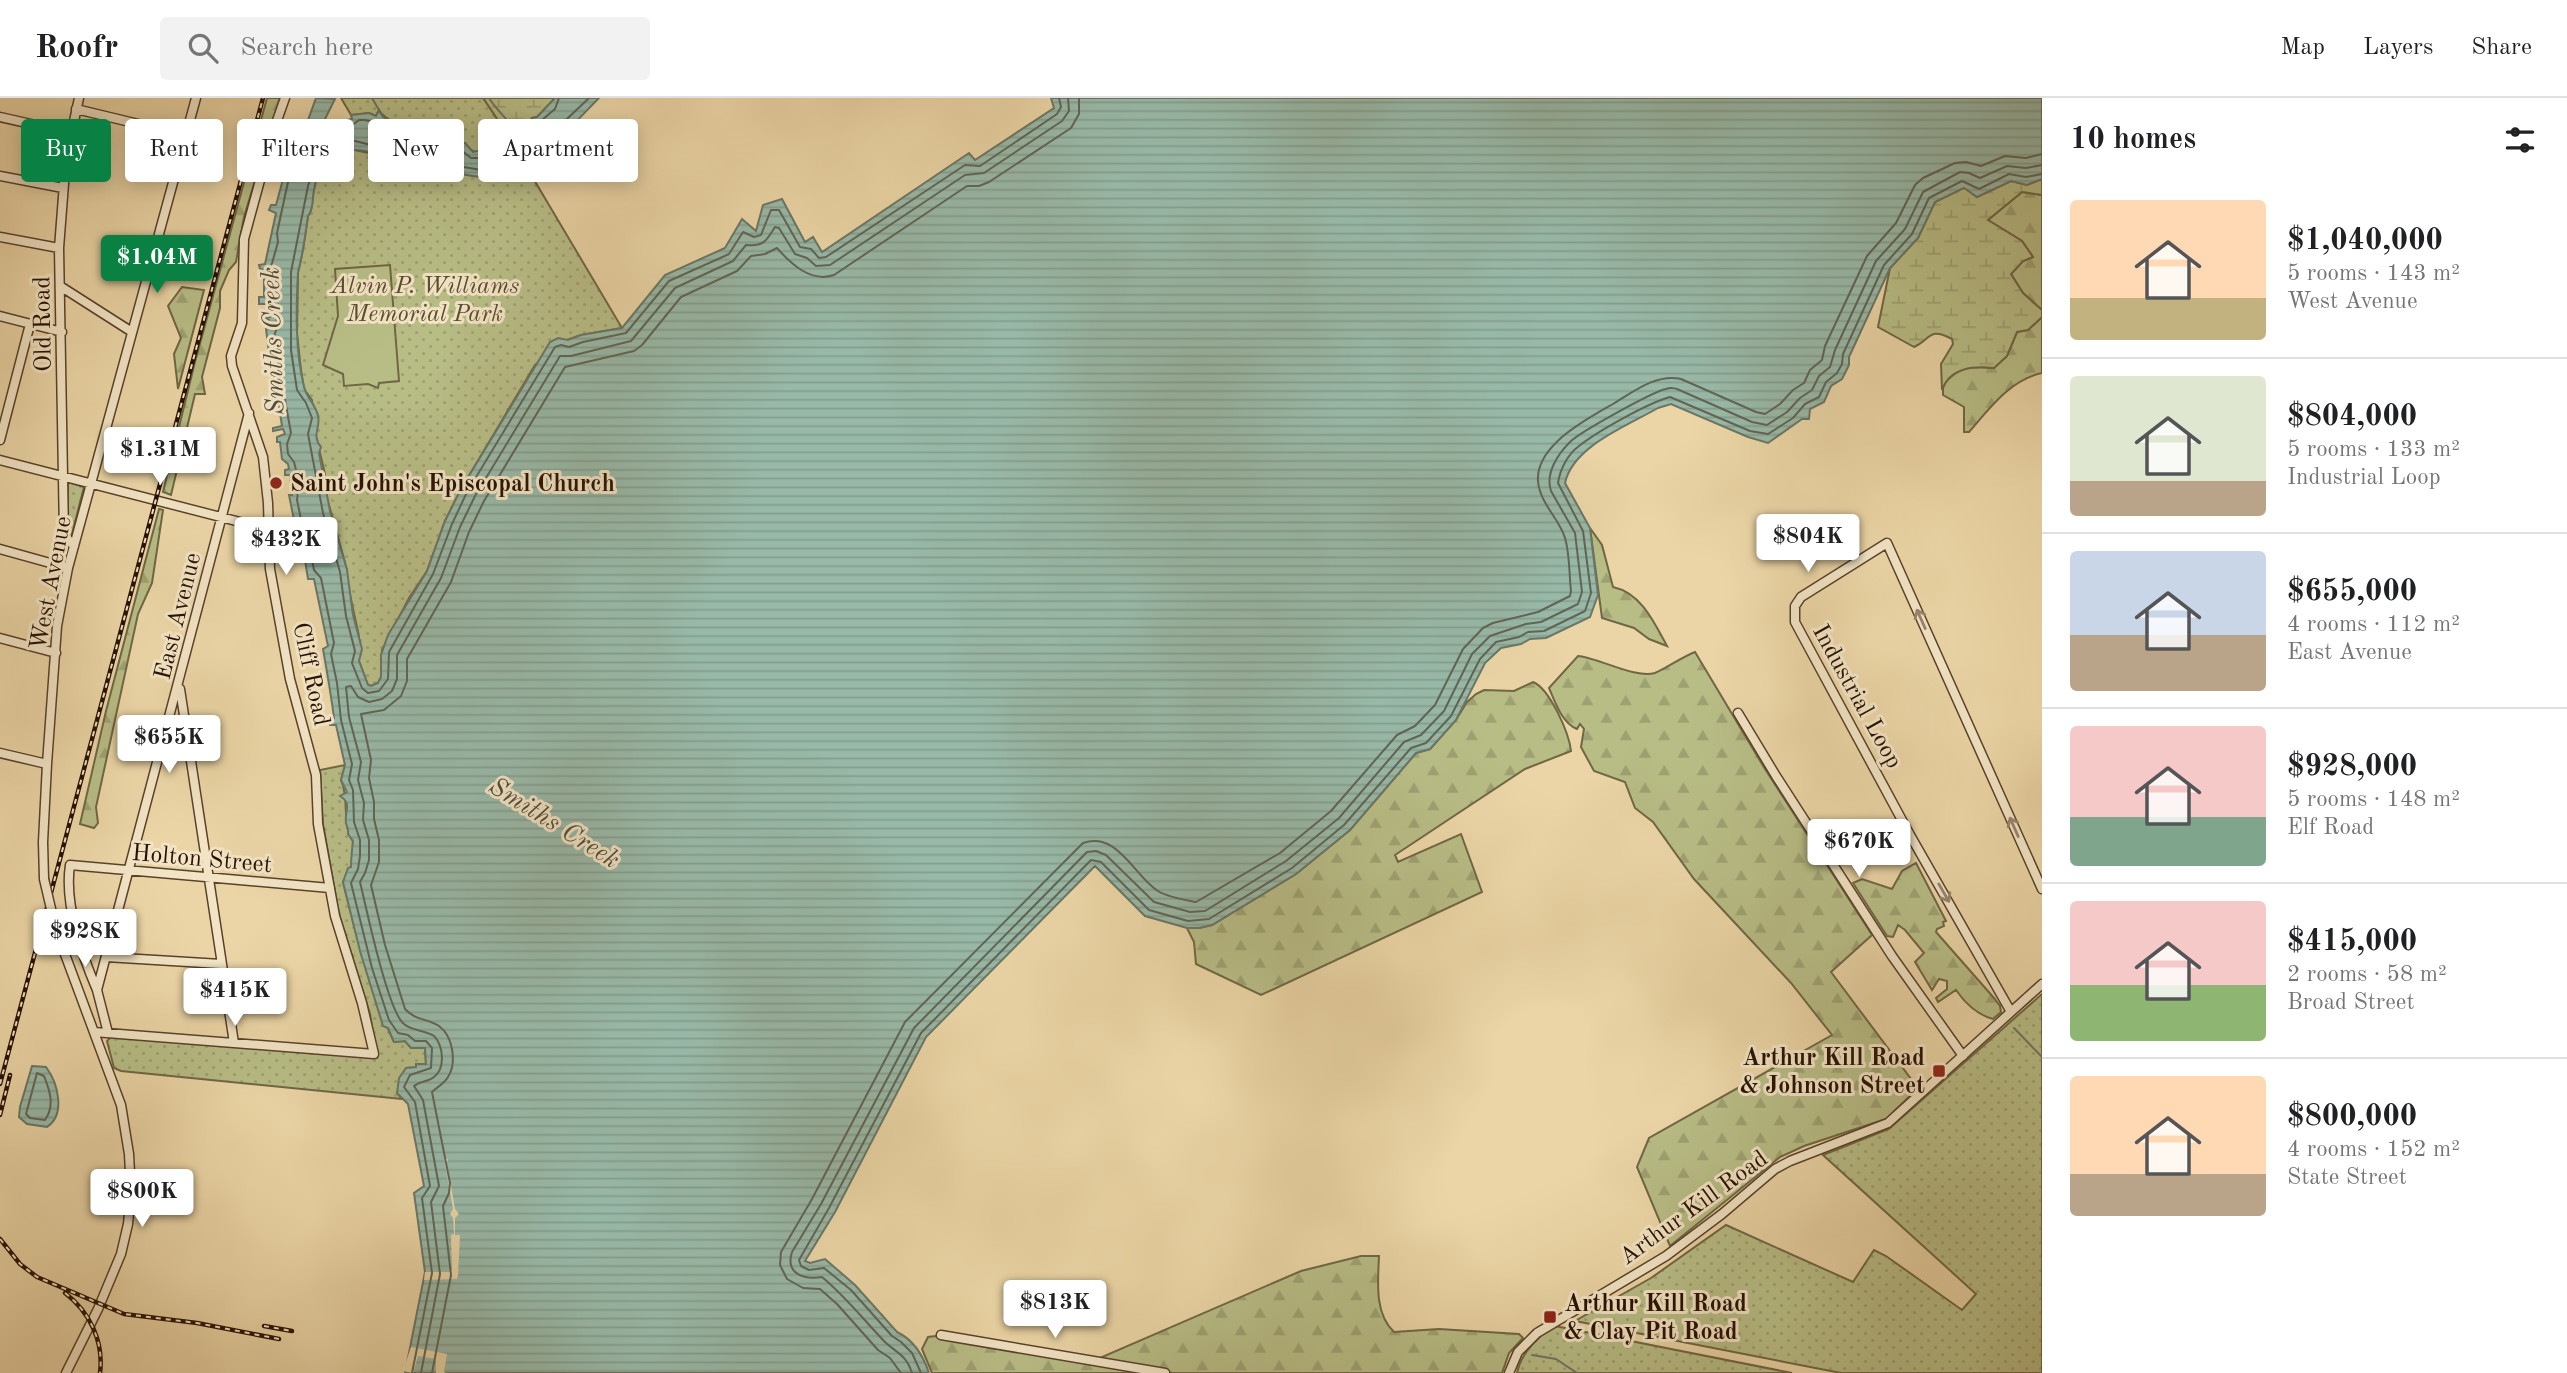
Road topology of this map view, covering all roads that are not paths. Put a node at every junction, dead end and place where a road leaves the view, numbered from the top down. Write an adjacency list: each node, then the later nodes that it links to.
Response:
1 (79, 98): 4 (street, Old Road)
2 (196, 98): 7 (street, West Avenue)
3 (285, 98): 21 (street, Cliff Road)
4 (76, 109): 6 (street, Old Road); 8 (street)
5 (0, 117): 9 (street)
6 (74, 119)
7 (189, 119)
8 (125, 121)
9 (21, 122)
10 (0, 176): 13 (street)
11 (64, 182): 13 (street, Old Road)
12 (172, 182): 20 (street, West Avenue)
13 (63, 188): 15 (street, Old Road)
14 (0, 237): 15 (street)
15 (60, 248): 16 (street, Old Road)
16 (60, 286): 19 (street, Old Road); 20 (street)
17 (0, 316): 18 (street)
18 (30, 324): 19 (street); 22 (street)
19 (62, 332): 24 (street, Old Road)
20 (132, 332): 25 (street, West Avenue)
21 (249, 412): 26 (street, East Avenue); 27 (street, Cliff Road)
22 (0, 440)
23 (0, 460): 24 (street)
24 (64, 476): 25 (street); 28 (street, Old Road)
25 (90, 483): 26 (street); 28 (street, West Avenue)
26 (222, 518): 27 (street); 33 (street, East Avenue)
27 (267, 529): 39 (street, Cliff Road)
28 (74, 546): 30 (street, West Avenue)
29 (0, 549): 30 (street)
30 (68, 568): 32 (street, West Avenue)
31 (0, 638): 32 (street)
32 (55, 653): 36 (street, West Avenue)
33 (181, 679): 37 (street, East Avenue); 38 (street)
34 (1738, 713): 49 (street)
35 (0, 752): 36 (street)
36 (47, 764): 46 (street, West Avenue, bridge)
37 (128, 870): 38 (street, Holton Street); 41 (street, East Avenue); 44 (street, Holton Street)
38 (208, 877): 39 (street, Holton Street); 42 (street)
39 (330, 888): 48 (street, Cliff Road)
40 (2042, 889): 45 (street, Industrial Loop, one-way to 45)
41 (106, 957): 42 (street); 44 (street, East Avenue)
42 (221, 964): 48 (street)
43 (2042, 984): 45 (street, Arthur Kill Road)
44 (97, 990): 47 (street, East Avenue)
45 (2011, 1012): 49 (street, Arthur Kill Road)
46 (94, 1032): 47 (street); 51 (street, West Avenue)
47 (108, 1033): 48 (street)
48 (234, 1042)
49 (1963, 1056): 53 (street, Arthur Kill Road)
50 (941, 1335): 52 (street)
51 (66, 1373)
52 (1165, 1373)
53 (1509, 1373)

